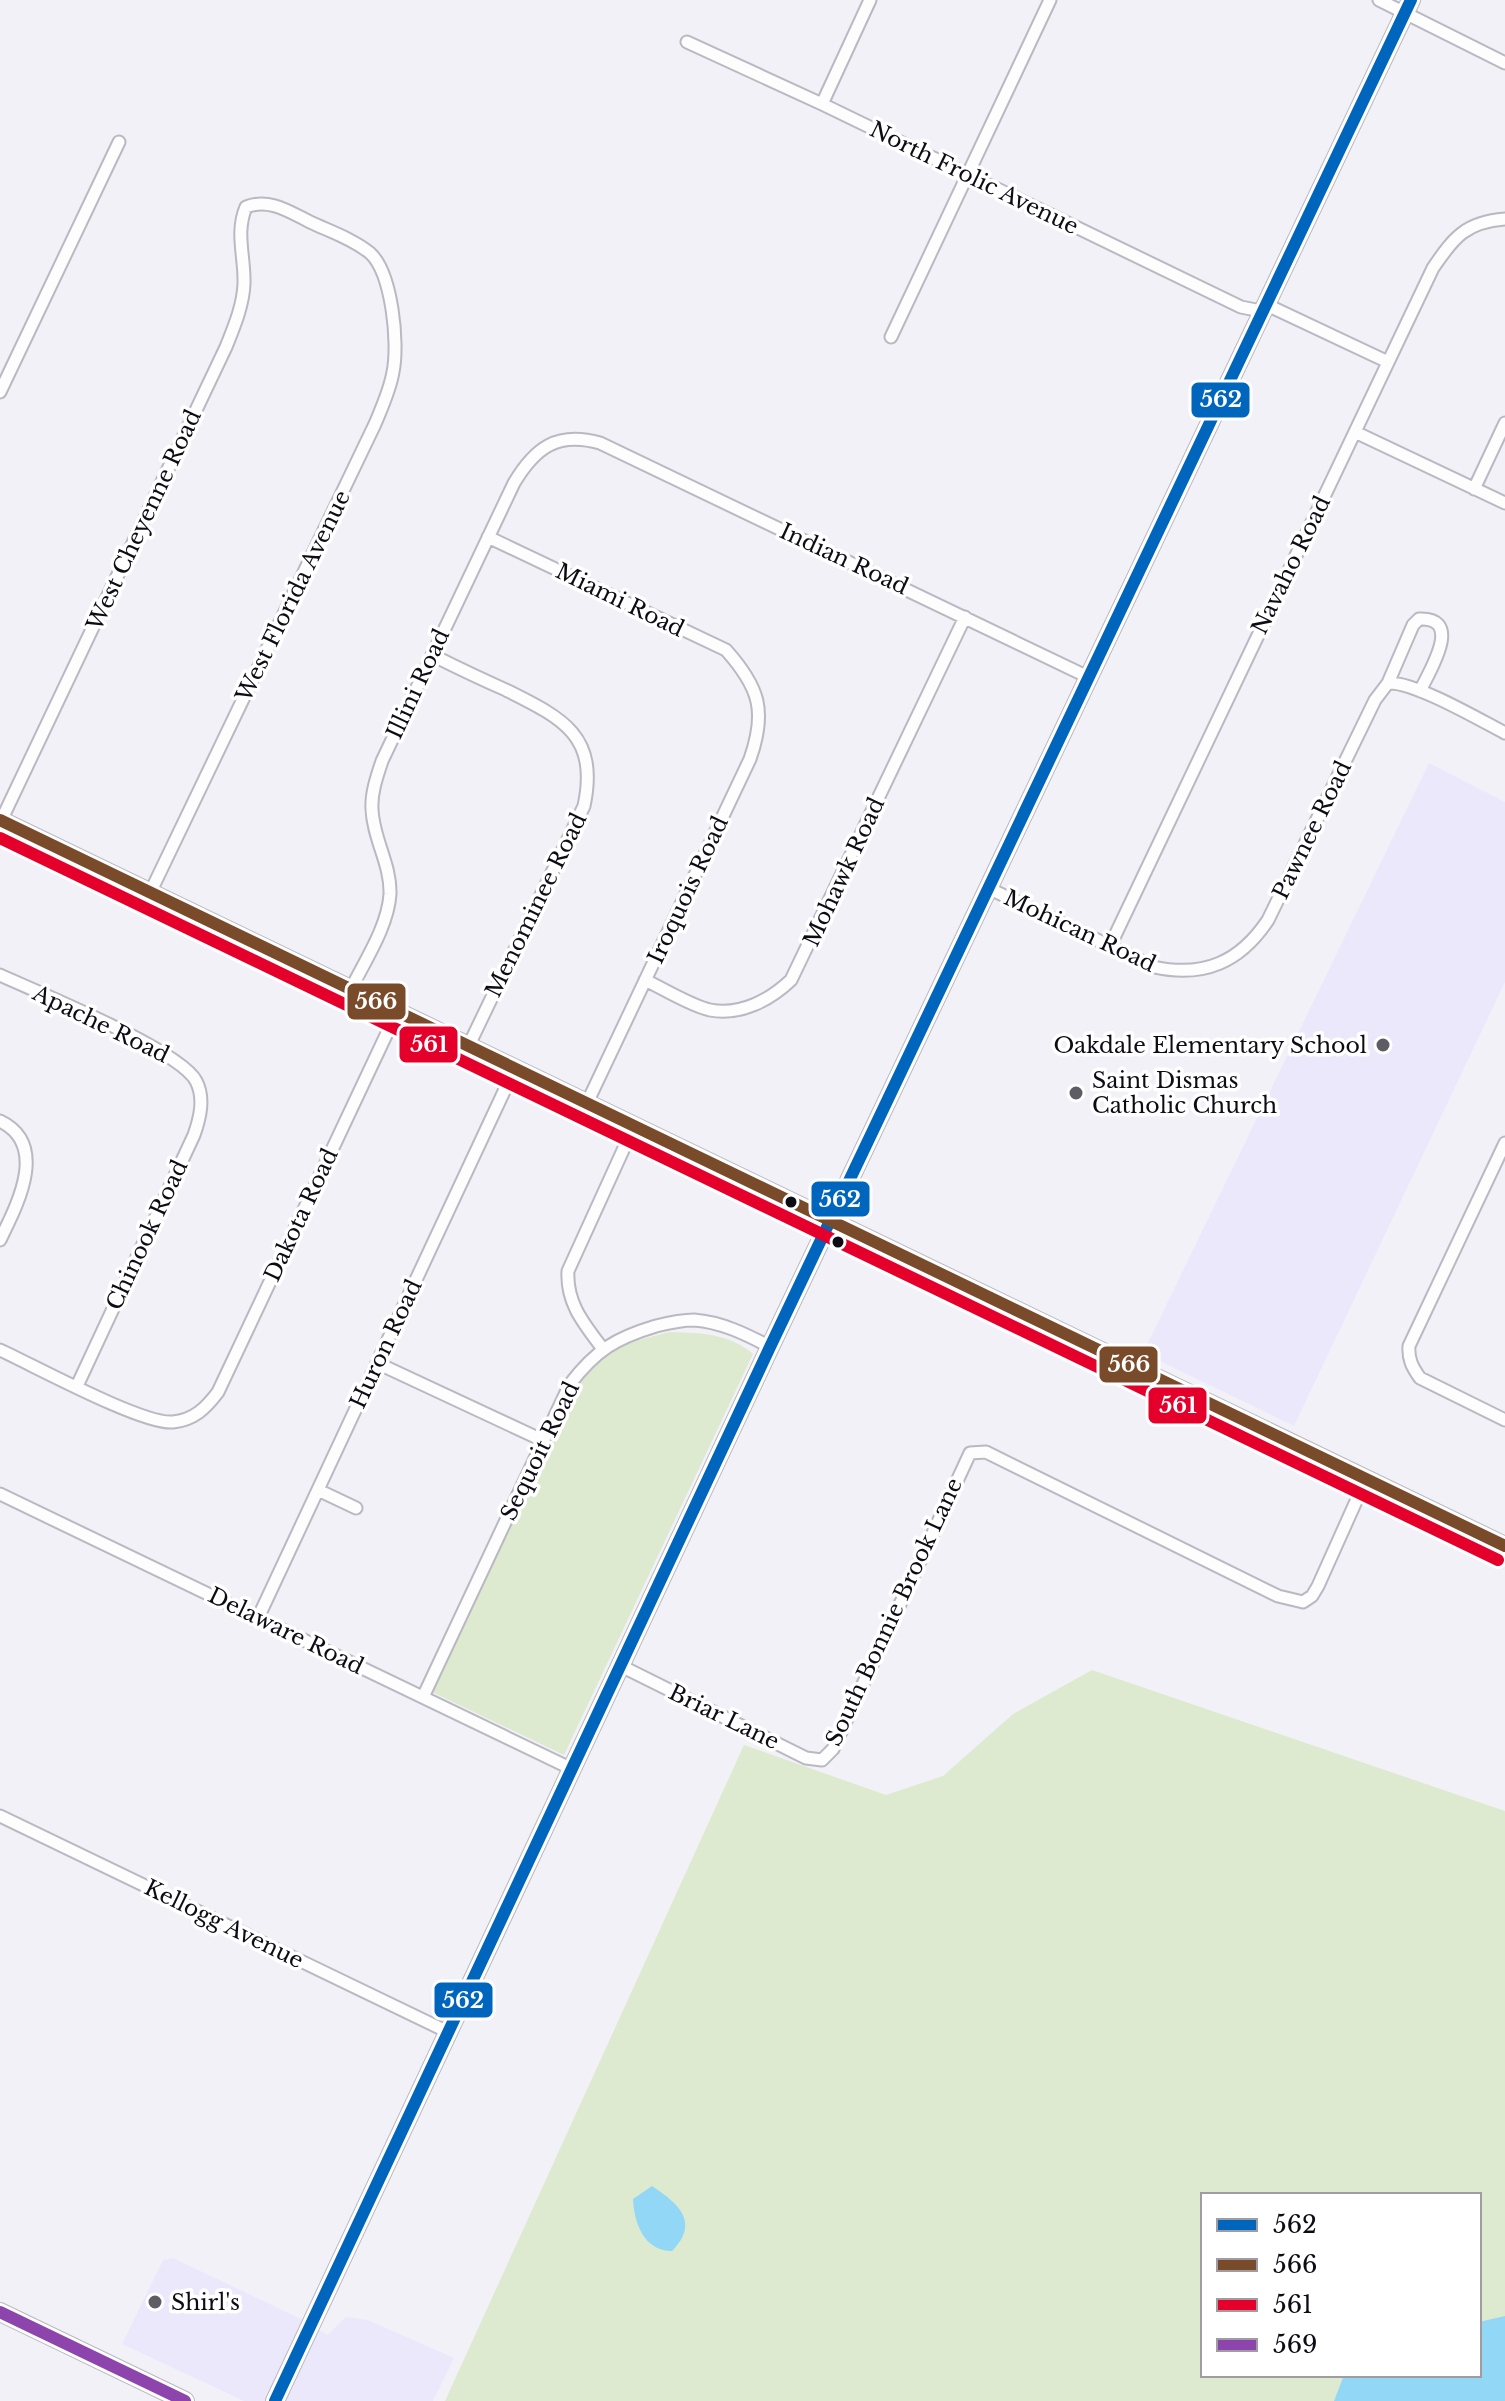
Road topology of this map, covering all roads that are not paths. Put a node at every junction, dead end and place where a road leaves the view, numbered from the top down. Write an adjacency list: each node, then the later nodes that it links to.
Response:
1 (870, 0): 7 (street)
2 (1050, 0): 9 (street)
3 (1379, 0): 4 (street)
4 (1408, 6): 6 (street); 12 (street)
5 (687, 42): 7 (street, North Frolic Avenue)
6 (1505, 63)
7 (822, 104): 9 (street, North Frolic Avenue)
8 (119, 142): 15 (street)
9 (966, 176): 12 (street, North Frolic Avenue); 13 (street)
10 (246, 207): 29 (street, West Cheyenne Road); 31 (street, West Florida Avenue)
11 (1505, 219): 14 (street, Navaho Road)
12 (1263, 308): 14 (street, North Frolic Avenue); 25 (street)
13 (891, 337)
14 (1388, 362): 17 (street, Navaho Road)
15 (0, 392)
16 (1505, 423): 19 (street)
17 (1355, 432): 19 (street); 32 (street, Navaho Road)
18 (600, 443): 21 (street, Illini Road); 22 (street, Indian Road)
19 (1474, 489): 20 (street)
20 (1505, 503)
21 (488, 537): 23 (street, Illini Road); 24 (street, Miami Road)
22 (965, 617): 25 (street, Indian Road); 35 (street, Mohawk Road)
23 (432, 655): 36 (street, Illini Road); 38 (street, Menominee Road)
24 (746, 672): 35 (street, Iroquois Road)
25 (1088, 677): 30 (street)
26 (1388, 683): 27 (street); 27 (street, Pawnee Road); 33 (street, Pawnee Road)
27 (1420, 691): 28 (street)
28 (1505, 733)
29 (0, 822): 31 (street)
30 (988, 888): 32 (street, Mohican Road); 45 (street)
31 (150, 893): 36 (street)
32 (1110, 946): 33 (street, Mohican Road)
33 (1220, 964)
34 (0, 975): 40 (street, Apache Road)
35 (645, 980): 41 (street, Iroquois Road)
36 (350, 991): 37 (street)
37 (396, 1014): 38 (street); 51 (street, Dakota Road)
38 (468, 1047): 39 (street)
39 (514, 1070): 41 (street); 50 (street, Huron Road)
40 (196, 1081): 51 (street, Chinook Road)
41 (587, 1103): 43 (street)
42 (0, 1121): 46 (street)
43 (634, 1126): 45 (street); 48 (street)
44 (1505, 1143): 52 (street)
45 (831, 1220): 47 (street); 54 (street)
46 (0, 1240)
47 (770, 1347): 48 (street, Sequoit Road); 60 (street)
48 (603, 1349): 53 (street, Sequoit Road)
49 (0, 1350): 51 (street)
50 (377, 1363): 53 (street); 55 (street, Huron Road)
51 (77, 1386)
52 (1505, 1420)
53 (542, 1440): 61 (street, Sequoit Road)
54 (1366, 1479): 58 (street); 62 (street, South Bonnie Brook Lane)
55 (318, 1490): 57 (street); 59 (street, Huron Road)
56 (0, 1494): 59 (street, Delaware Road)
57 (356, 1508)
58 (1505, 1546)
59 (258, 1618): 61 (street, Delaware Road)
60 (621, 1666): 62 (street, Briar Lane); 63 (street)
61 (423, 1697): 63 (street, Delaware Road)
62 (827, 1756)
63 (572, 1769): 65 (street)
64 (0, 1816): 65 (street, Kellogg Avenue)
65 (448, 2032): 68 (street)
66 (0, 2312): 67 (street)
67 (185, 2401)
68 (275, 2401)

